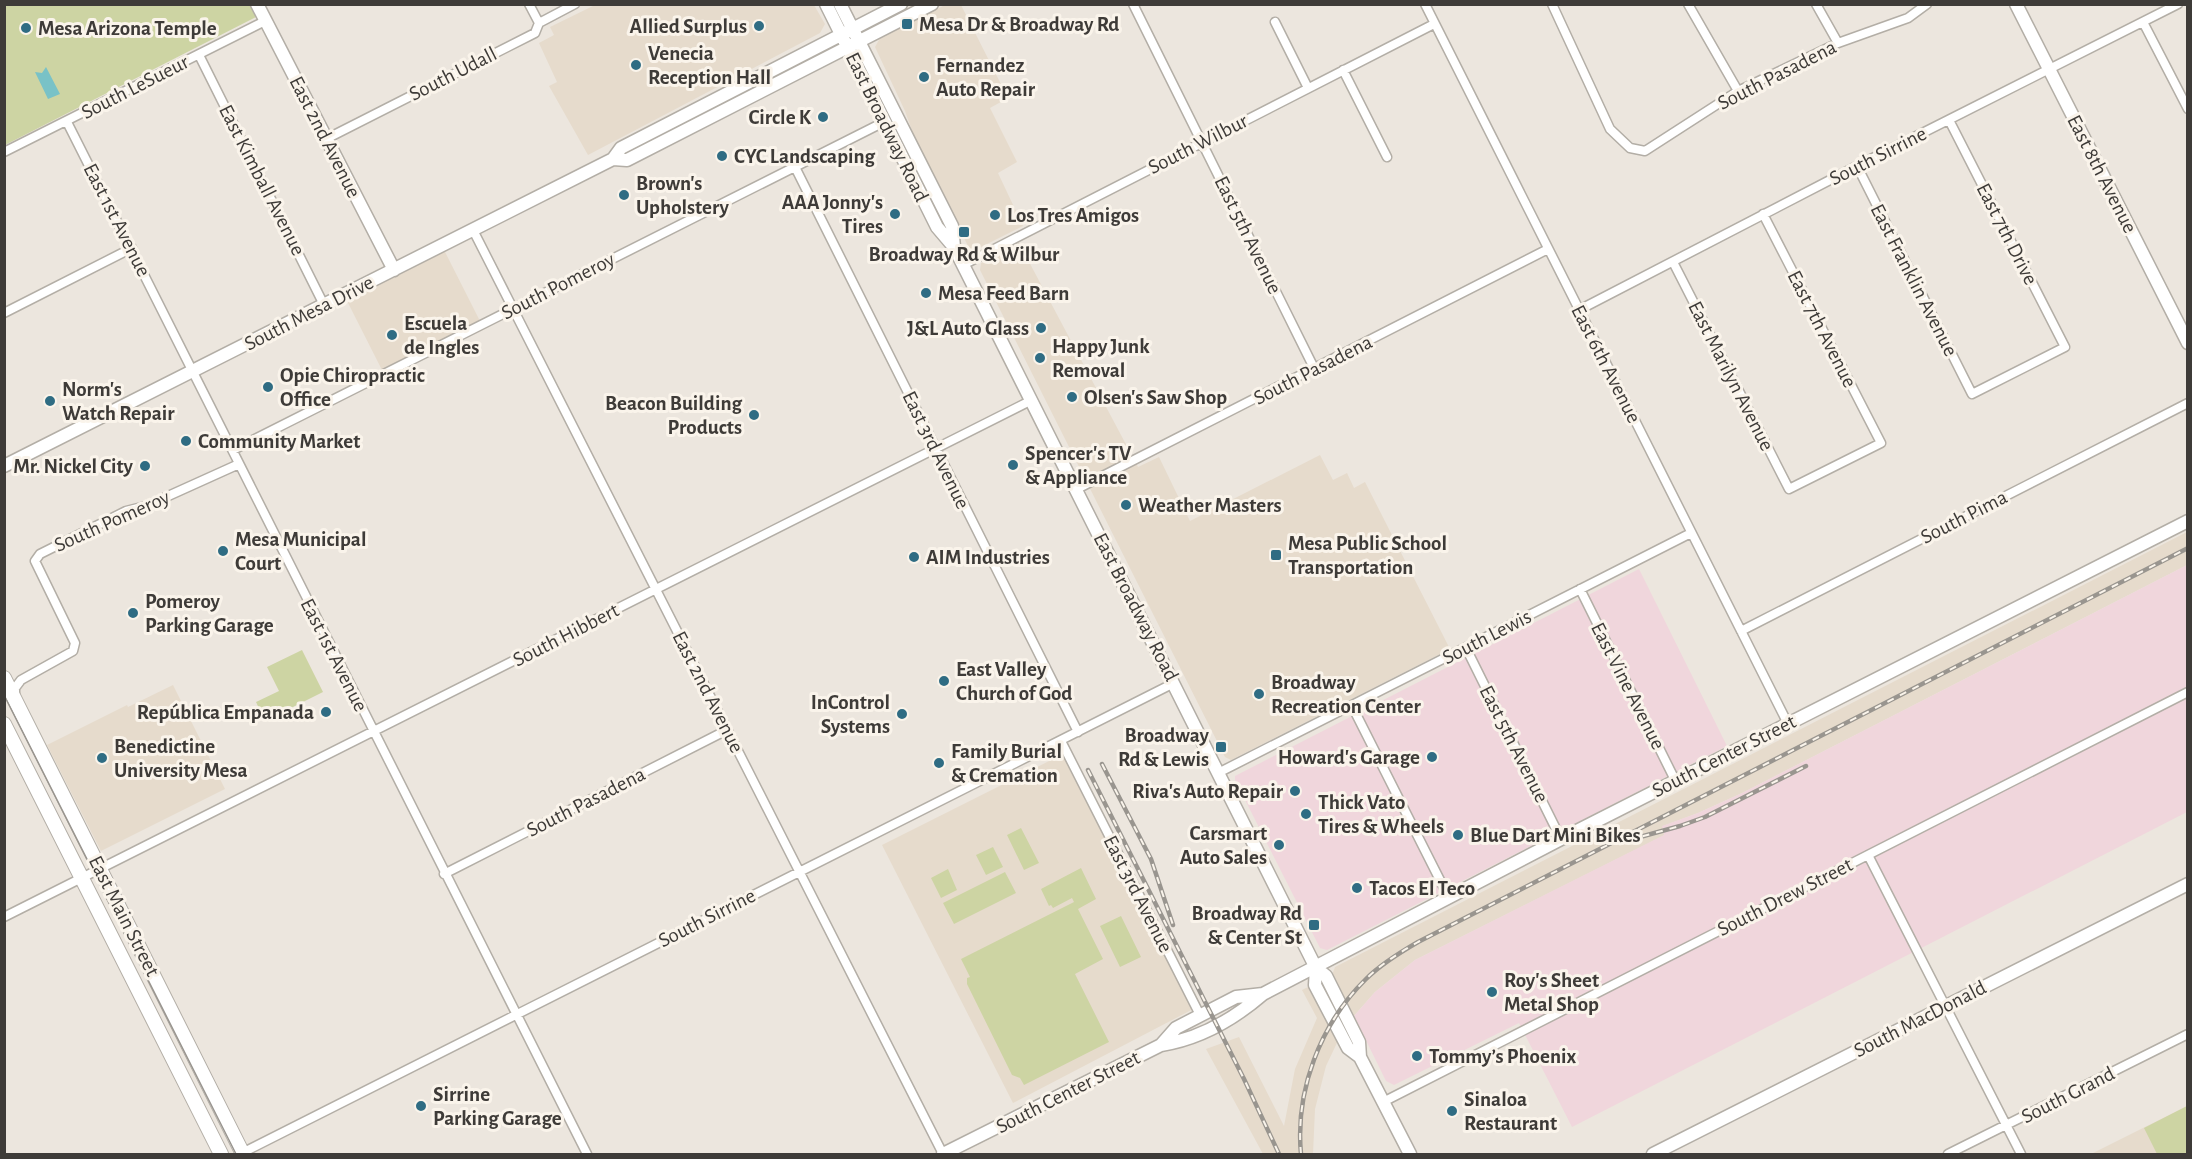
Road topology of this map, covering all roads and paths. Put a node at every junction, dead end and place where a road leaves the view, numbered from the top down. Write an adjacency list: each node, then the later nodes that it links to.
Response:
1 (257, 4): 16 (main road, East 2nd Avenue)
2 (529, 4): 19 (street)
3 (575, 4): 19 (street, South Udall)
4 (826, 4): 21 (main road, East Broadway Road)
5 (840, 4): 21 (main road, East Broadway Road)
6 (901, 4): 21 (main road, South Mesa Drive)
7 (932, 4): 23 (main road, South Mesa Drive)
8 (1133, 4): 34 (street, East 5th Avenue)
9 (1425, 4): 20 (street, East 6th Avenue)
10 (1552, 4): 28 (street, South Pasadena)
11 (1689, 4): 28 (street)
12 (1816, 4): 22 (street)
13 (1927, 4): 22 (street, South Pasadena)
14 (2016, 4): 26 (main road, East 8th Avenue)
15 (2178, 4): 18 (street, South Sirrine)
16 (265, 21): 24 (street, South LeSueur); 33 (main road, East 2nd Avenue)
17 (1275, 22): 27 (street)
18 (2143, 22): 26 (street, South Sirrine); 29 (street)
19 (539, 23): 33 (street, South Udall)
20 (1434, 24): 25 (street, South Wilbur); 44 (street, East 6th Avenue)
21 (847, 32): 23 (main road, East Broadway Road); 37 (main road, South Mesa Drive)
22 (1838, 43): 28 (street, South Pasadena)
23 (853, 45): 32 (main road, East Broadway Road); 37 (main road, South Mesa Drive); 42 (main road, East Broadway Road)
24 (199, 55): 31 (street, South LeSueur); 48 (street, East Kimball Avenue)
25 (1343, 70): 27 (street, South Wilbur); 36 (street)
26 (2049, 70): 30 (street, South Sirrine); 52 (main road, East 8th Avenue)
27 (1308, 88): 34 (street, South Wilbur)
28 (1738, 91)
29 (2187, 109)
30 (1949, 120): 38 (street, South Sirrine); 55 (street, East 7th Drive)
31 (67, 122): 35 (street, South LeSueur); 43 (street, East 1st Avenue)
32 (884, 122): 39 (street, South Pomeroy); 42 (main road, East Broadway Road)
33 (326, 139): 47 (main road, East 2nd Avenue)
34 (1202, 142): 46 (street, South Wilbur); 53 (street, East 5th Avenue)
35 (4, 152)
36 (1387, 157)
37 (613, 159): 41 (main road, South Mesa Drive)
38 (1857, 166): 40 (street, South Sirrine); 55 (street, East Franklin Avenue)
39 (795, 167): 49 (street, South Pomeroy); 58 (street, East 3rd Avenue)
40 (1763, 214): 45 (street, South Sirrine); 63 (street, East 7th Avenue)
41 (473, 230): 47 (main road, South Mesa Drive); 49 (street, East 2nd Avenue)
42 (954, 247): 46 (main road, East Broadway Road)
43 (132, 248): 51 (street); 54 (street, East 1st Avenue)
44 (1548, 249): 50 (street, East 6th Avenue); 53 (street, South Pasadena)
45 (1672, 262): 50 (street, South Sirrine); 63 (street, East Marilyn Avenue)
46 (963, 265): 56 (main road, East Broadway Road)
47 (394, 270): 48 (main road, South Mesa Drive)
48 (324, 305): 54 (main road, South Mesa Drive)
49 (513, 309): 59 (street, South Pomeroy); 67 (street, East 2nd Avenue)
50 (1579, 310): 65 (street, East 6th Avenue)
51 (4, 313)
52 (2187, 343)
53 (1315, 370): 62 (street, South Pasadena)
54 (194, 371): 59 (street, East 1st Avenue); 61 (main road, South Mesa Drive)
55 (1972, 394)
56 (1032, 400): 58 (street, South Hibbert); 62 (main road, East Broadway Road)
57 (2187, 404): 68 (street, South Pima)
58 (936, 449): 67 (street, South Hibbert); 80 (street, East 3rd Avenue)
59 (233, 450): 60 (street, East 1st Avenue)
60 (239, 464): 71 (street, South Pomeroy); 79 (street, East 1st Avenue)
61 (4, 466)
62 (1077, 489): 72 (main road, East Broadway Road)
63 (1789, 489)
64 (2187, 521): 77 (main road, South Center Street)
65 (1691, 532): 66 (street, South Lewis); 68 (street, East 6th Avenue)
66 (1580, 589): 69 (street, South Lewis); 83 (street, East Vine Avenue)
67 (656, 590): 78 (street, East 2nd Avenue); 79 (street, South Hibbert)
68 (1741, 631): 77 (street, East 6th Avenue)
69 (1466, 648): 75 (street, South Lewis); 84 (street, East 5th Avenue)
70 (4, 676): 71 (street); 74 (main road, East Main Street)
71 (21, 680): 74 (street)
72 (1174, 683): 80 (street, South Sirrine); 82 (main road, East Broadway Road)
73 (2187, 692): 85 (street, South Drew Street)
74 (15, 699): 86 (main road, East Main Street)
75 (1352, 706): 82 (street, South Lewis); 91 (street)
76 (4, 724): 89 (main road, East Main Street)
77 (1788, 724): 83 (main road, South Center Street)
78 (727, 730): 87 (street, East 2nd Avenue); 88 (street, South Pasadena)
79 (373, 731): 86 (street, South Hibbert); 88 (street, East 1st Avenue)
80 (1078, 732): 81 (street, South Sirrine)
81 (1061, 741): 87 (street, South Sirrine); 97 (street, East 3rd Avenue)
82 (1218, 773): 93 (main road, East Broadway Road)
83 (1676, 782): 84 (main road, South Center Street)
84 (1562, 839): 91 (main road, South Center Street)
85 (1868, 855): 95 (street); 100 (street, South Drew Street)
86 (99, 869): 89 (street, South Hibbert); 102 (main road, East Main Street)
87 (799, 872): 96 (street, South Sirrine); 105 (street, East 2nd Avenue)
88 (444, 874): 96 (street, East 1st Avenue)
89 (82, 878): 92 (street, South Hibbert); 103 (main road, East Main Street)
90 (2187, 884): 95 (main road, South MacDonald)
91 (1449, 898): 93 (main road, South Center Street)
92 (4, 917)
93 (1316, 968): 94 (main road, South Center Street); 100 (main road, East Broadway Road)
94 (1263, 994): 97 (main road, South Center Street); 99 (main road, South Center Street)
95 (1946, 1006): 101 (street); 107 (main road, South MacDonald)
96 (517, 1015): 102 (street, South Sirrine); 104 (street, East 1st Avenue)
97 (1200, 1015): 99 (main road, South Center Street)
98 (2187, 1034): 101 (street, South Grand)
99 (1161, 1045): 105 (main road, South Center Street)
100 (1383, 1102): 106 (main road, East Broadway Road)
101 (2006, 1126): 108 (street, South Grand); 109 (street)
102 (242, 1154)
103 (221, 1155)
104 (587, 1155)
105 (943, 1155)
106 (1410, 1155)
107 (1653, 1155)
108 (1948, 1155)
109 (2021, 1155)

